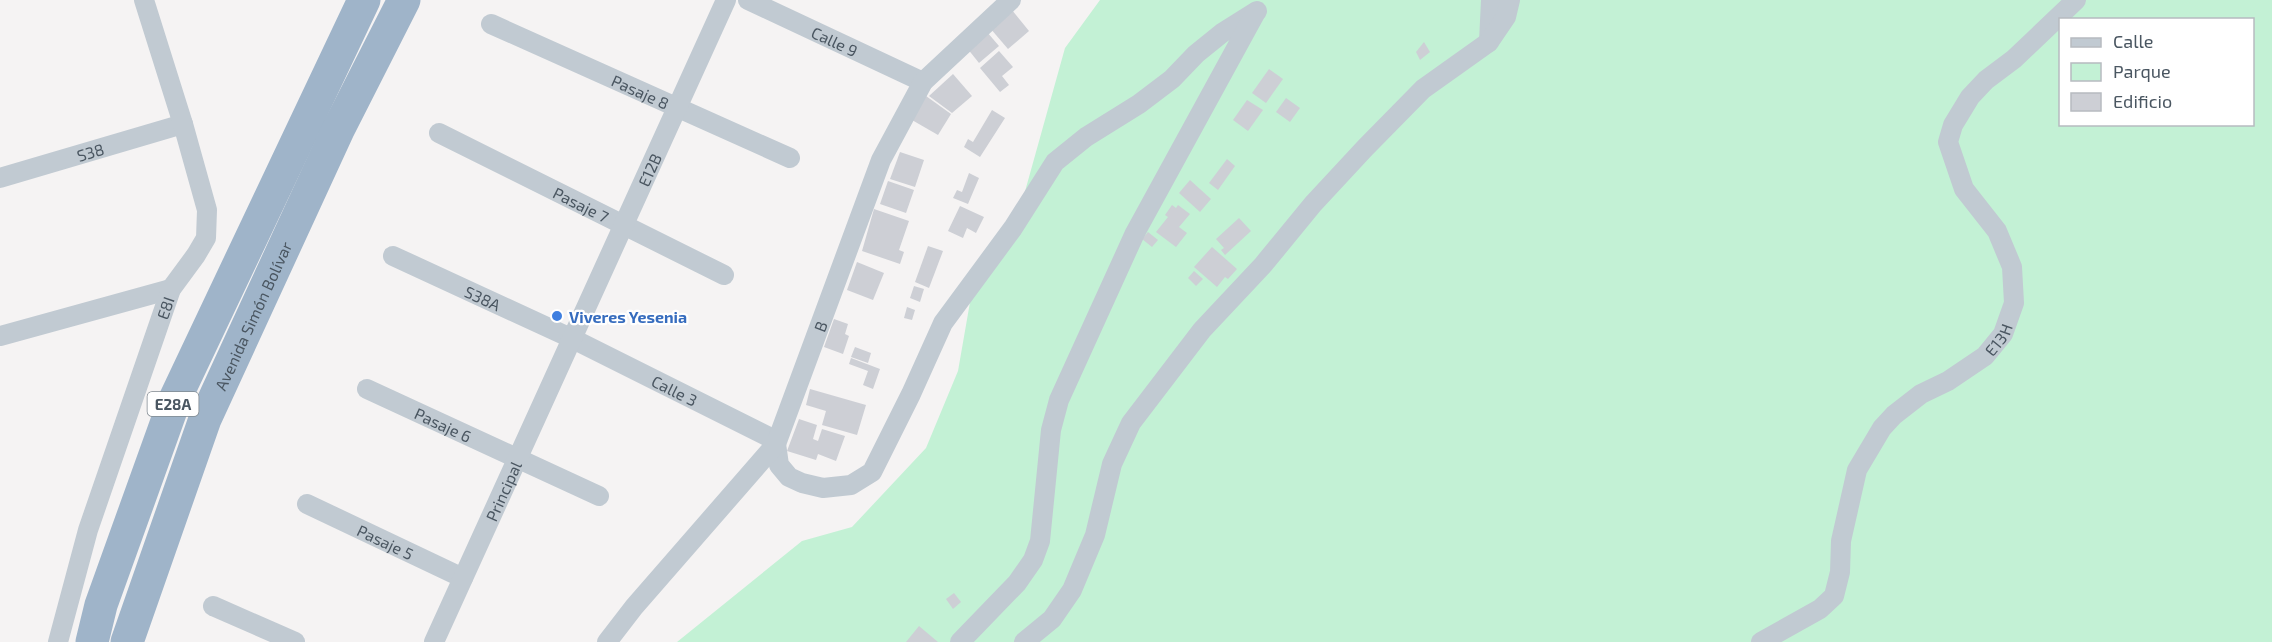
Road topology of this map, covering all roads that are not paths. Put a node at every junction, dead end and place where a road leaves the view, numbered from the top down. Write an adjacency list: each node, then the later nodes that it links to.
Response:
1 (144, 0): 15 (street, E8I)
2 (364, 0): 19 (highway, Avenida Simón Bolívar / E28A)
3 (404, 0): 22 (highway, Avenida Simón Bolívar / E28A)
4 (726, 0): 14 (street, E12B)
5 (748, 0): 13 (street, Calle 9)
6 (1011, 0): 13 (street, B)
7 (1491, 0): 12 (street)
8 (1510, 0): 12 (street)
9 (2076, 0): 43 (street, E13H)
10 (1261, 5): 28 (street); 41 (street)
11 (491, 24): 14 (street, Pasaje 8)
12 (1489, 42): 42 (street)
13 (923, 82): 28 (street, B)
14 (678, 108): 17 (street, Pasaje 8); 20 (street, E12B)
15 (183, 124): 18 (street, S38); 24 (street, E8I)
16 (439, 133): 20 (street, Pasaje 7)
17 (790, 158)
18 (0, 178)
19 (270, 200): 22 (highway); 35 (highway, Avenida Simón Bolívar / E28A)
20 (622, 226): 23 (street, Pasaje 7); 26 (street, E12B)
21 (393, 256): 26 (street, S38A)
22 (272, 272): 36 (highway, Avenida Simón Bolívar / E28A)
23 (724, 275)
24 (171, 289): 25 (street); 33 (street, E8I)
25 (0, 336)
26 (573, 339): 28 (street, Calle 3); 29 (street, Principal)
27 (367, 389): 29 (street, Pasaje 6)
28 (776, 444): 40 (street, B)
29 (518, 459): 30 (street, Pasaje 6); 32 (street, Principal)
30 (599, 496)
31 (307, 504): 32 (street, Pasaje 5)
32 (464, 578): 39 (street, Principal)
33 (72, 590): 35 (street); 37 (street, E8I)
34 (213, 606): 38 (street)
35 (97, 621)
36 (134, 638)
37 (58, 642)
38 (295, 642)
39 (434, 642)
40 (607, 642)
41 (960, 642)
42 (1024, 642)
43 (1761, 642)

